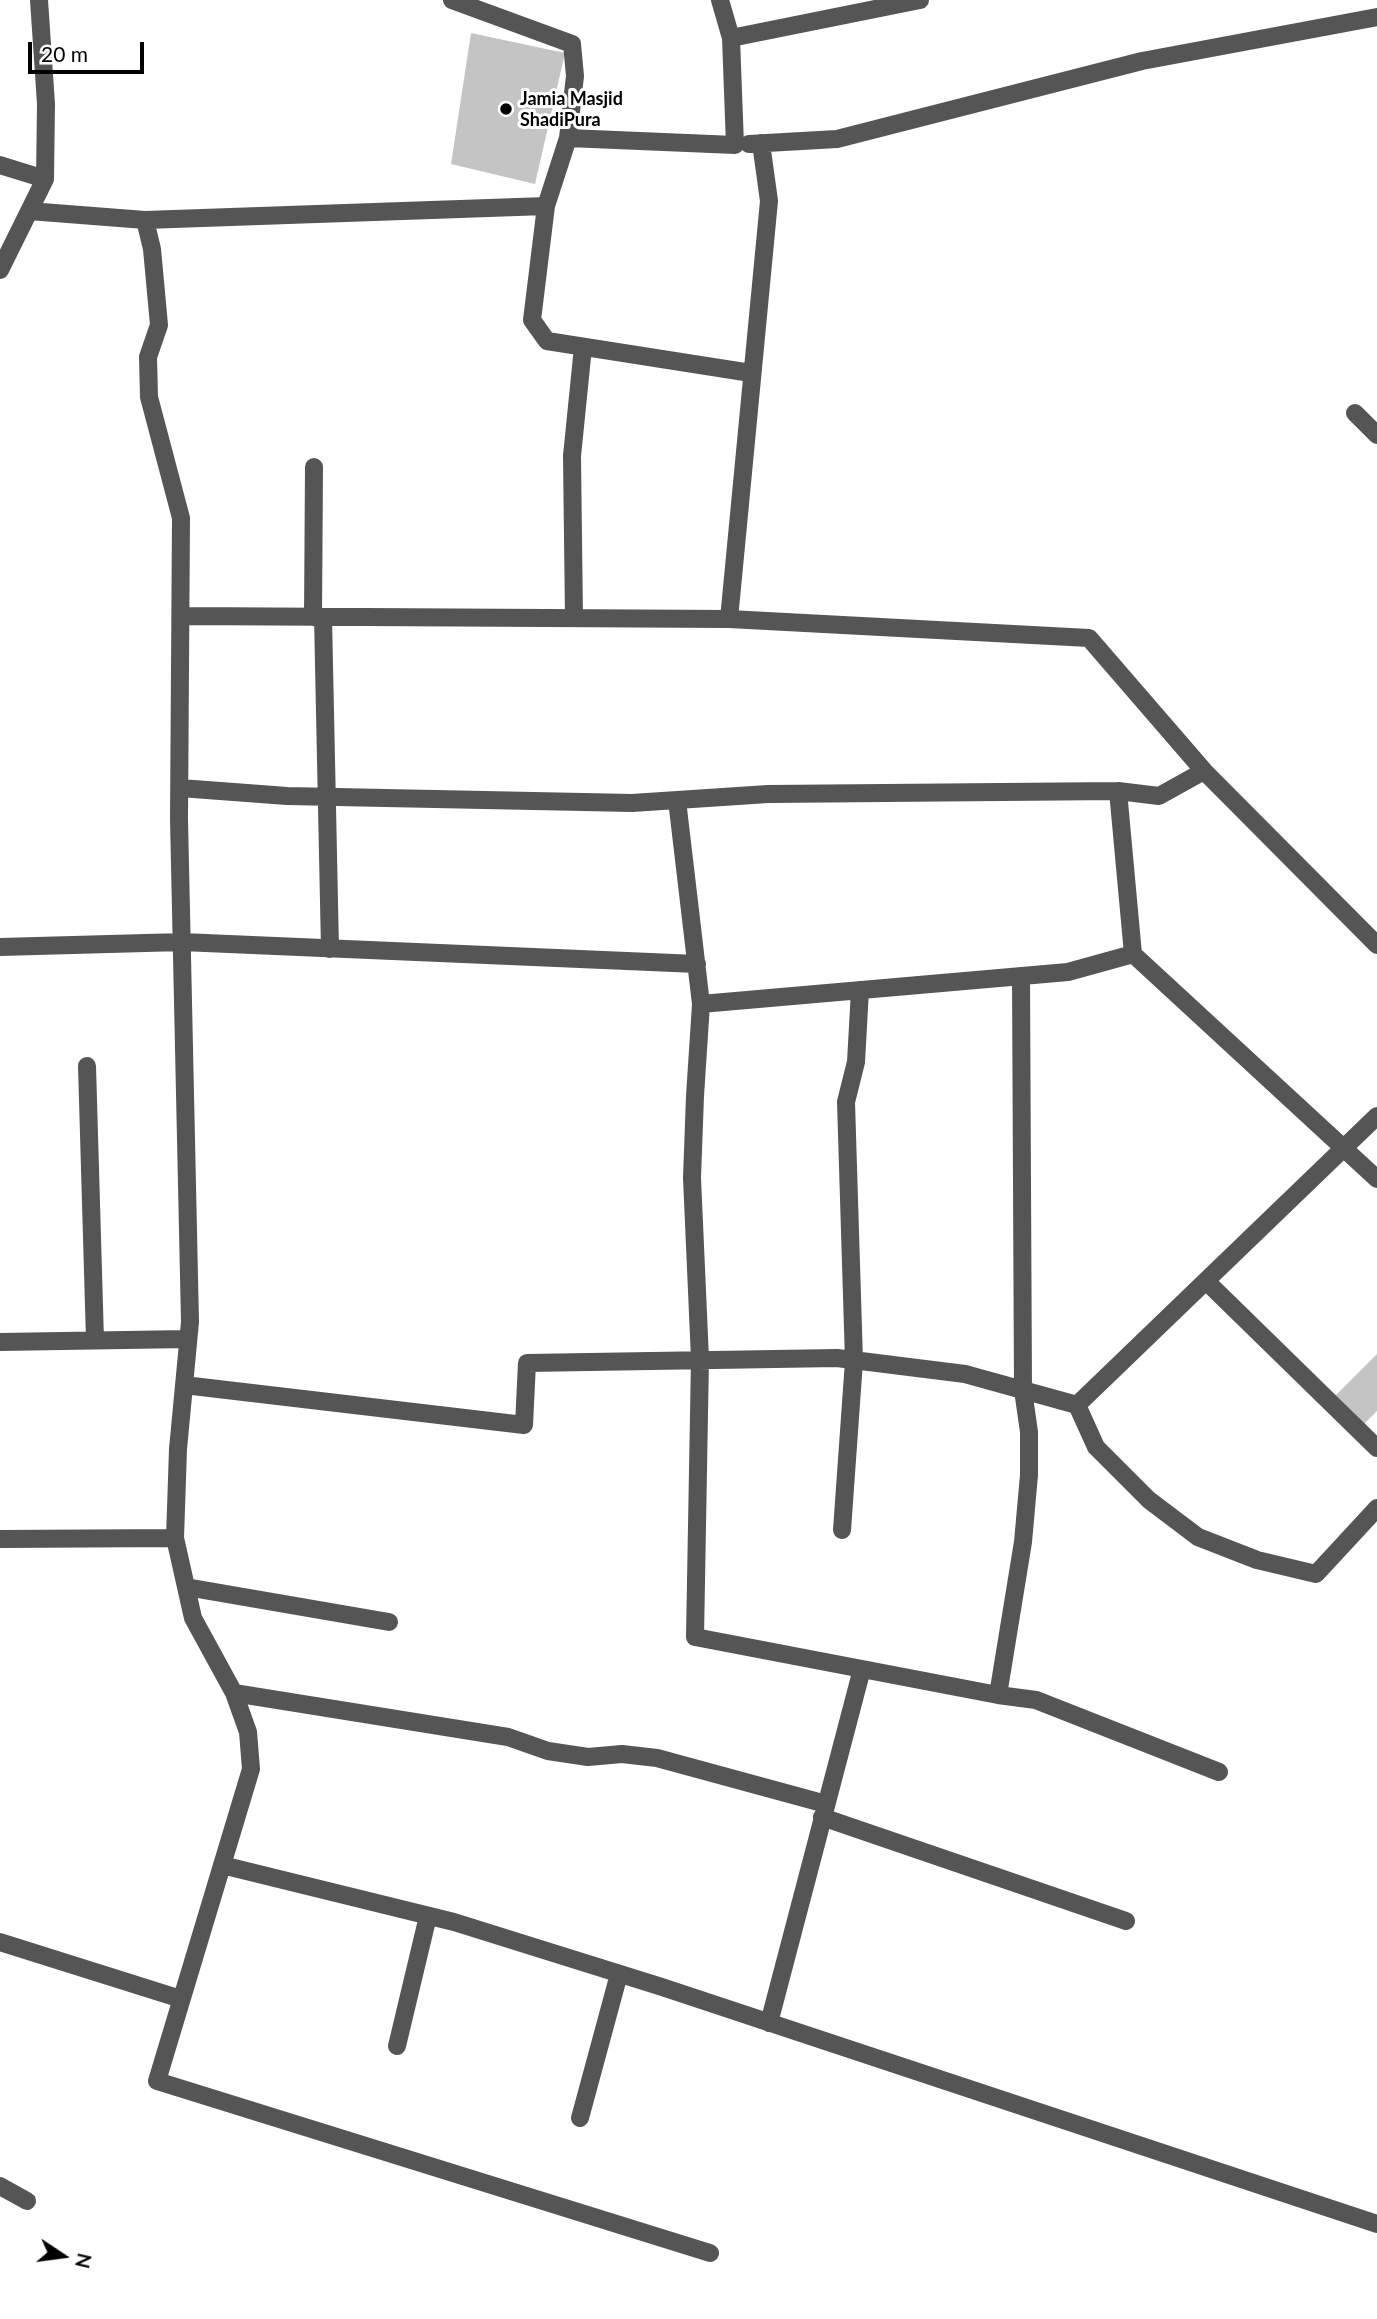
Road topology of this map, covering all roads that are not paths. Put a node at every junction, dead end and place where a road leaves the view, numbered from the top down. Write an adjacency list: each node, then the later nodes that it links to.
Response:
1 (39, 0): 11 (street)
2 (452, 0): 7 (street)
3 (720, 0): 6 (street)
4 (920, 0): 6 (street)
5 (1377, 17): 8 (street)
6 (731, 38): 9 (street)
7 (568, 138): 9 (street); 12 (street)
8 (761, 143): 9 (street); 17 (street)
9 (735, 145)
10 (0, 165): 11 (street)
11 (45, 179): 13 (street)
12 (546, 206): 14 (street); 16 (street)
13 (29, 211): 14 (street); 15 (street)
14 (145, 220): 21 (street)
15 (0, 270)
16 (583, 347): 17 (street); 23 (street)
17 (751, 373): 24 (street)
18 (1355, 413): 19 (street)
19 (1377, 435)
20 (314, 467): 22 (street)
21 (181, 616): 22 (street); 26 (street)
22 (318, 617): 23 (street); 28 (street)
23 (574, 618): 24 (street)
24 (729, 618): 25 (street)
25 (1204, 771): 27 (street); 31 (street)
26 (180, 789): 28 (street); 30 (street)
27 (1118, 791): 29 (street); 34 (street)
28 (326, 797): 29 (street); 33 (street)
29 (677, 800): 35 (street)
30 (182, 942): 32 (street); 33 (street); 44 (street)
31 (1377, 945)
32 (0, 947)
33 (330, 949): 35 (street)
34 (1133, 954): 36 (street); 41 (street)
35 (696, 964): 38 (street)
36 (1021, 976): 37 (street); 50 (street)
37 (860, 990): 38 (street); 48 (street)
38 (701, 1004): 47 (street)
39 (88, 1066): 45 (street)
40 (1377, 1116): 41 (street)
41 (1345, 1147): 42 (street); 43 (street)
42 (1377, 1179)
43 (1206, 1282): 51 (street); 52 (street)
44 (188, 1339): 45 (street); 49 (street)
45 (95, 1340): 46 (street)
46 (0, 1342)
47 (700, 1359): 48 (street); 49 (street); 59 (street)
48 (854, 1361): 50 (street); 54 (street)
49 (184, 1385): 55 (street)
50 (1023, 1390): 51 (street); 61 (street)
51 (1077, 1405): 53 (street)
52 (1377, 1448)
53 (1377, 1508)
54 (842, 1530)
55 (174, 1538): 56 (street); 57 (street)
56 (0, 1539)
57 (186, 1587): 58 (street); 60 (street)
58 (389, 1622)
59 (862, 1669): 61 (street); 63 (street)
60 (234, 1693): 63 (street); 64 (street)
61 (998, 1695): 62 (street)
62 (1219, 1772)
63 (824, 1810): 66 (street); 70 (street)
64 (222, 1865): 65 (street); 69 (street)
65 (428, 1916): 68 (street); 71 (street)
66 (1126, 1921)
67 (0, 1942): 69 (street)
68 (619, 1974): 70 (street); 72 (street)
69 (181, 1999): 76 (street)
70 (769, 2023): 75 (street)
71 (397, 2046)
72 (580, 2118)
73 (0, 2186): 74 (street)
74 (27, 2201)
75 (1377, 2224)
76 (710, 2253)

